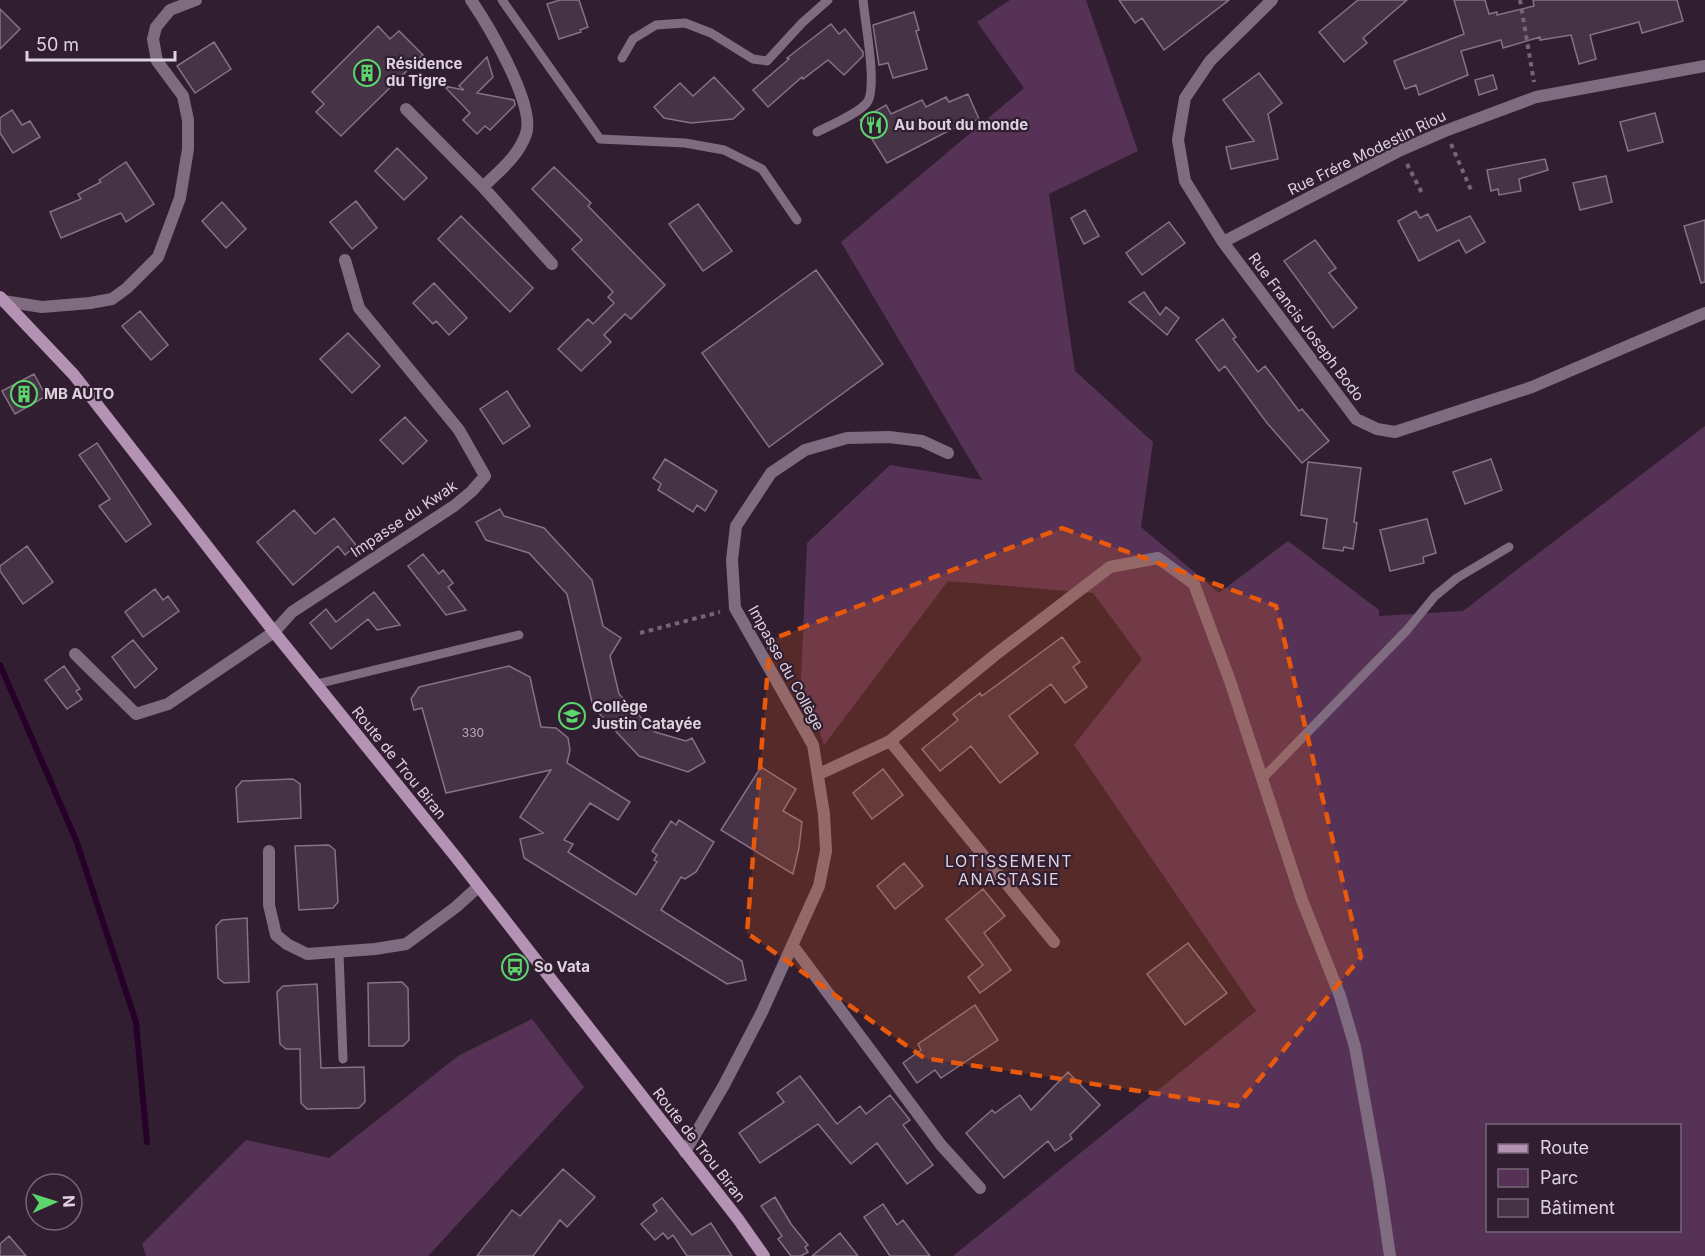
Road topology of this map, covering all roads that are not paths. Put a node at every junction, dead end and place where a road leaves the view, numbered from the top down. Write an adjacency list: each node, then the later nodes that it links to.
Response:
1 (196, 0): 16 (street)
2 (471, 0): 11 (street)
3 (502, 0): 12 (lane)
4 (828, 0): 7 (lane)
5 (863, 0): 10 (lane)
6 (1272, 0): 13 (street, Rue Francis Joseph Bodo)
7 (622, 57)
8 (1705, 66): 13 (street, Rue Frére Modestin Riou)
9 (406, 109): 11 (street)
10 (817, 132)
11 (483, 187): 15 (street)
12 (796, 219)
13 (1223, 242): 17 (street, Rue Francis Joseph Bodo)
14 (345, 260): 20 (street, Impasse du Kwak)
15 (552, 264)
16 (2, 299): 20 (main road, Route de Trou Biran)
17 (1705, 314)
18 (948, 453): 25 (street, Impasse du Collège)
19 (1509, 547): 26 (lane)
20 (274, 632): 22 (street); 23 (main road, Route de Trou Biran)
21 (519, 635): 23 (lane)
22 (75, 654)
23 (317, 684): 28 (main road, Route de Trou Biran)
24 (890, 741): 25 (street); 26 (street); 29 (street)
25 (819, 774): 30 (street, Impasse du Collège)
26 (1263, 778): 36 (street)
27 (269, 851): 31 (street)
28 (478, 887): 31 (street); 33 (main road, Route de Trou Biran)
29 (1054, 942)
30 (793, 946): 33 (street, Impasse du Collège); 34 (street)
31 (339, 953): 32 (lane)
32 (343, 1059)
33 (685, 1152): 35 (main road, Route de Trou Biran)
34 (980, 1188)
35 (764, 1256)
36 (1390, 1256)

